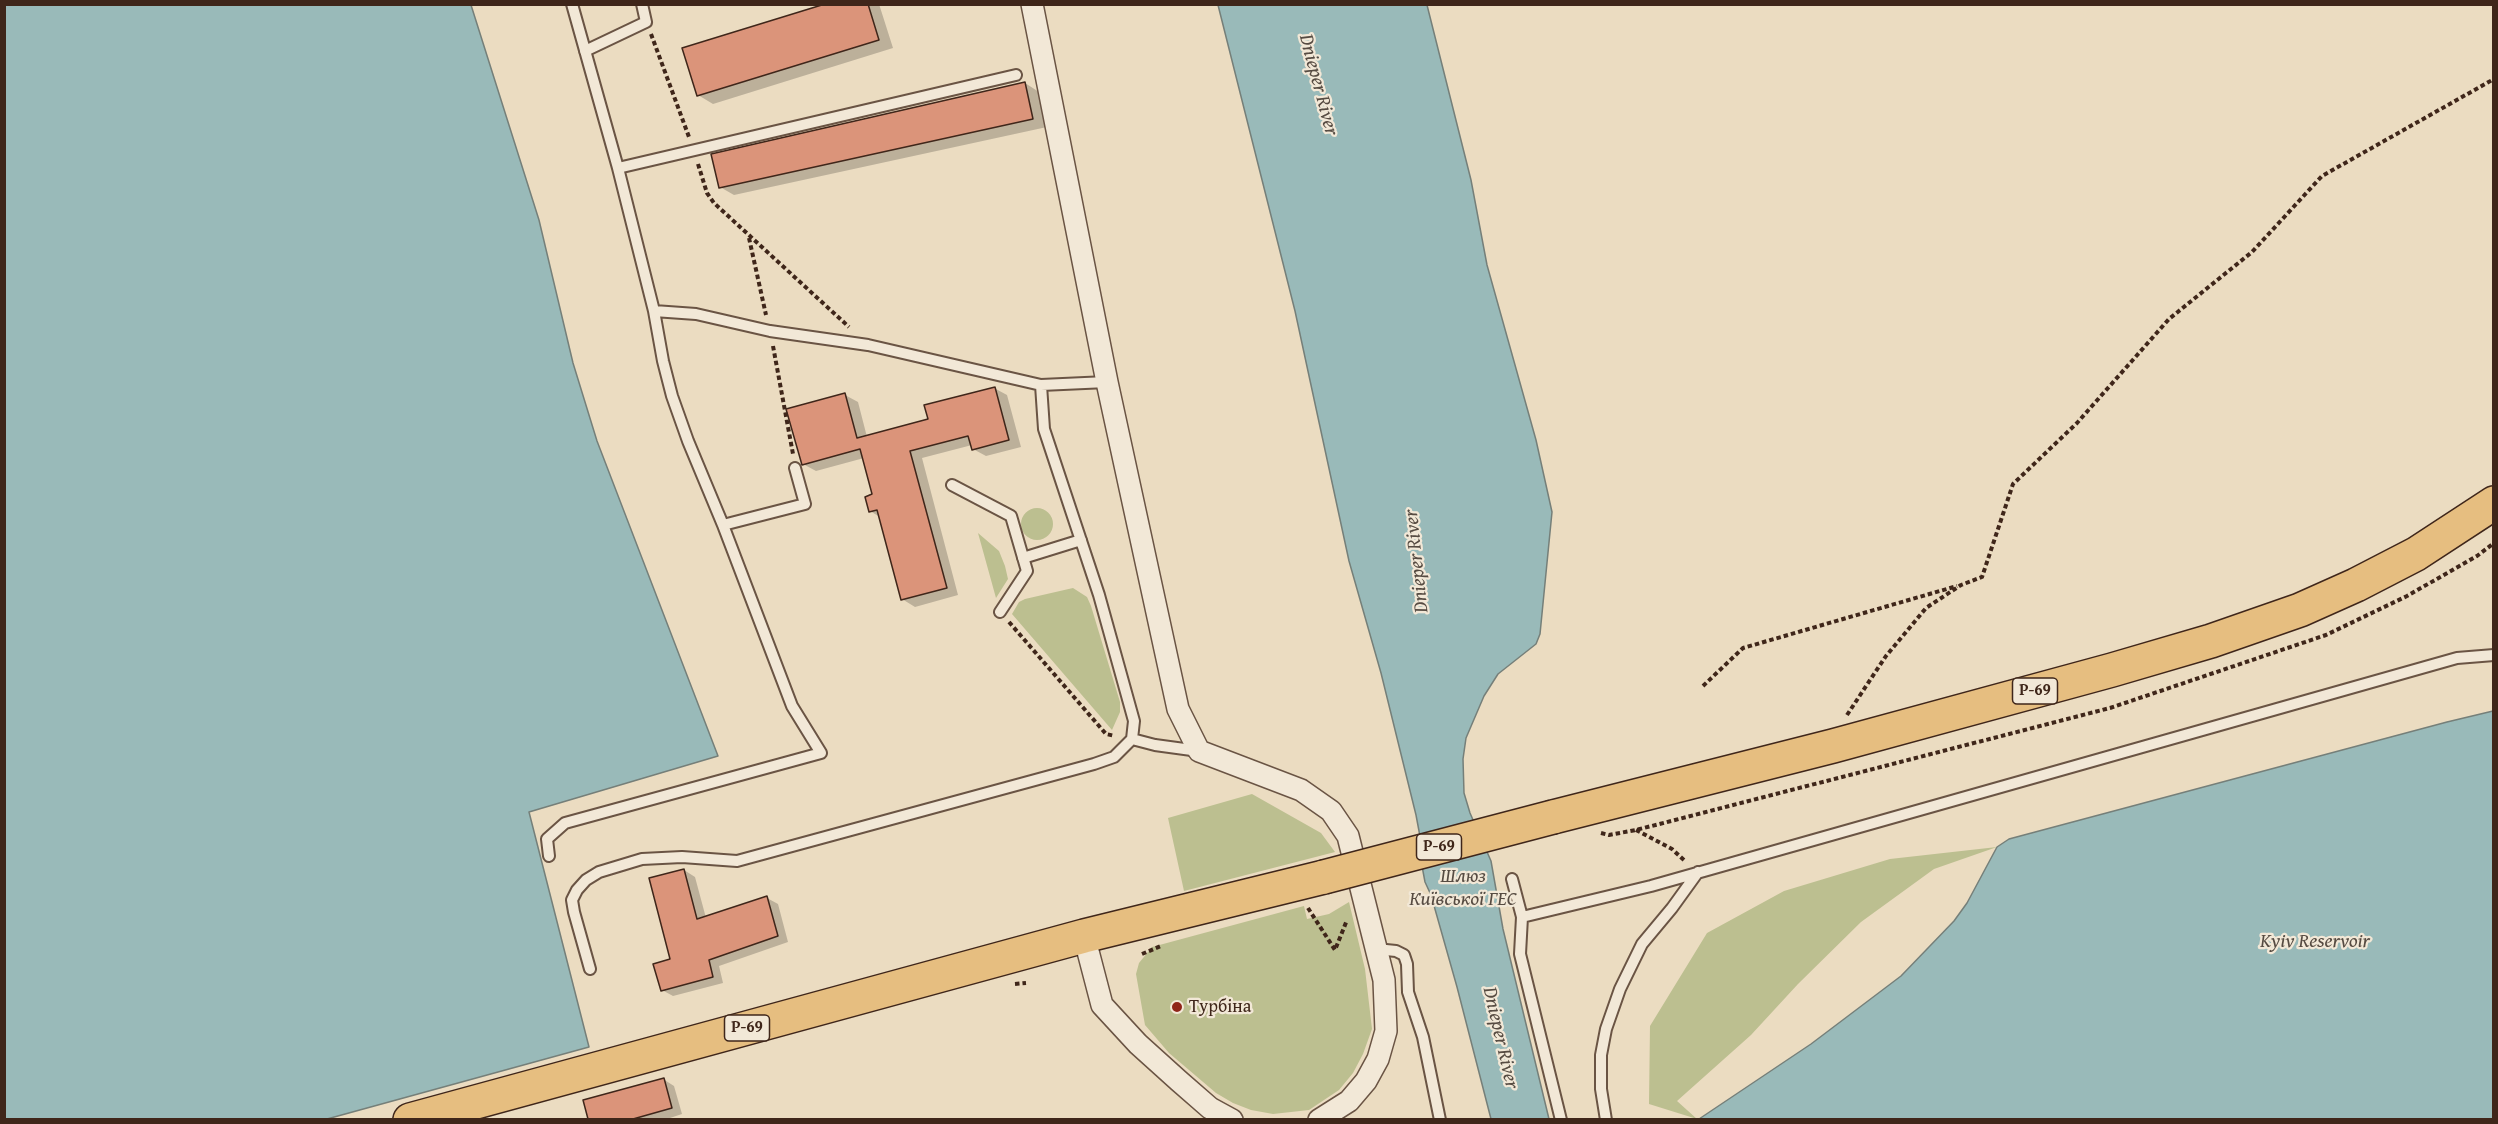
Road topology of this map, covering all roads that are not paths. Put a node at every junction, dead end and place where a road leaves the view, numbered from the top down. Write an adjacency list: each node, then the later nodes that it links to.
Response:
1 (572, 4): 4 (lane)
2 (642, 4): 4 (lane)
3 (1032, 4): 8 (street)
4 (585, 51): 6 (lane)
5 (1016, 75): 6 (lane)
6 (618, 168): 7 (lane)
7 (654, 311): 9 (lane); 13 (lane)
8 (1107, 382): 9 (lane); 19 (street)
9 (1041, 385): 14 (lane)
10 (795, 468): 13 (lane)
11 (952, 485): 15 (lane)
12 (2493, 503): 24 (main road, Р-69, bridge)
13 (723, 525): 20 (lane)
14 (1081, 540): 15 (lane); 18 (lane)
15 (1023, 558): 16 (lane)
16 (1000, 612)
17 (2493, 655): 21 (lane)
18 (1132, 739): 19 (lane); 26 (lane)
19 (1199, 751): 25 (street)
20 (549, 856)
21 (1698, 872): 23 (lane); 32 (lane)
22 (1512, 879): 23 (lane)
23 (1522, 917): 31 (lane)
24 (1084, 936): 27 (main road, Р-69); 28 (street)
25 (1376, 949): 29 (street); 30 (lane)
26 (590, 969)
27 (410, 1119)
28 (1232, 1119)
29 (1319, 1119)
30 (1440, 1119)
31 (1561, 1119)
32 (1606, 1119)

